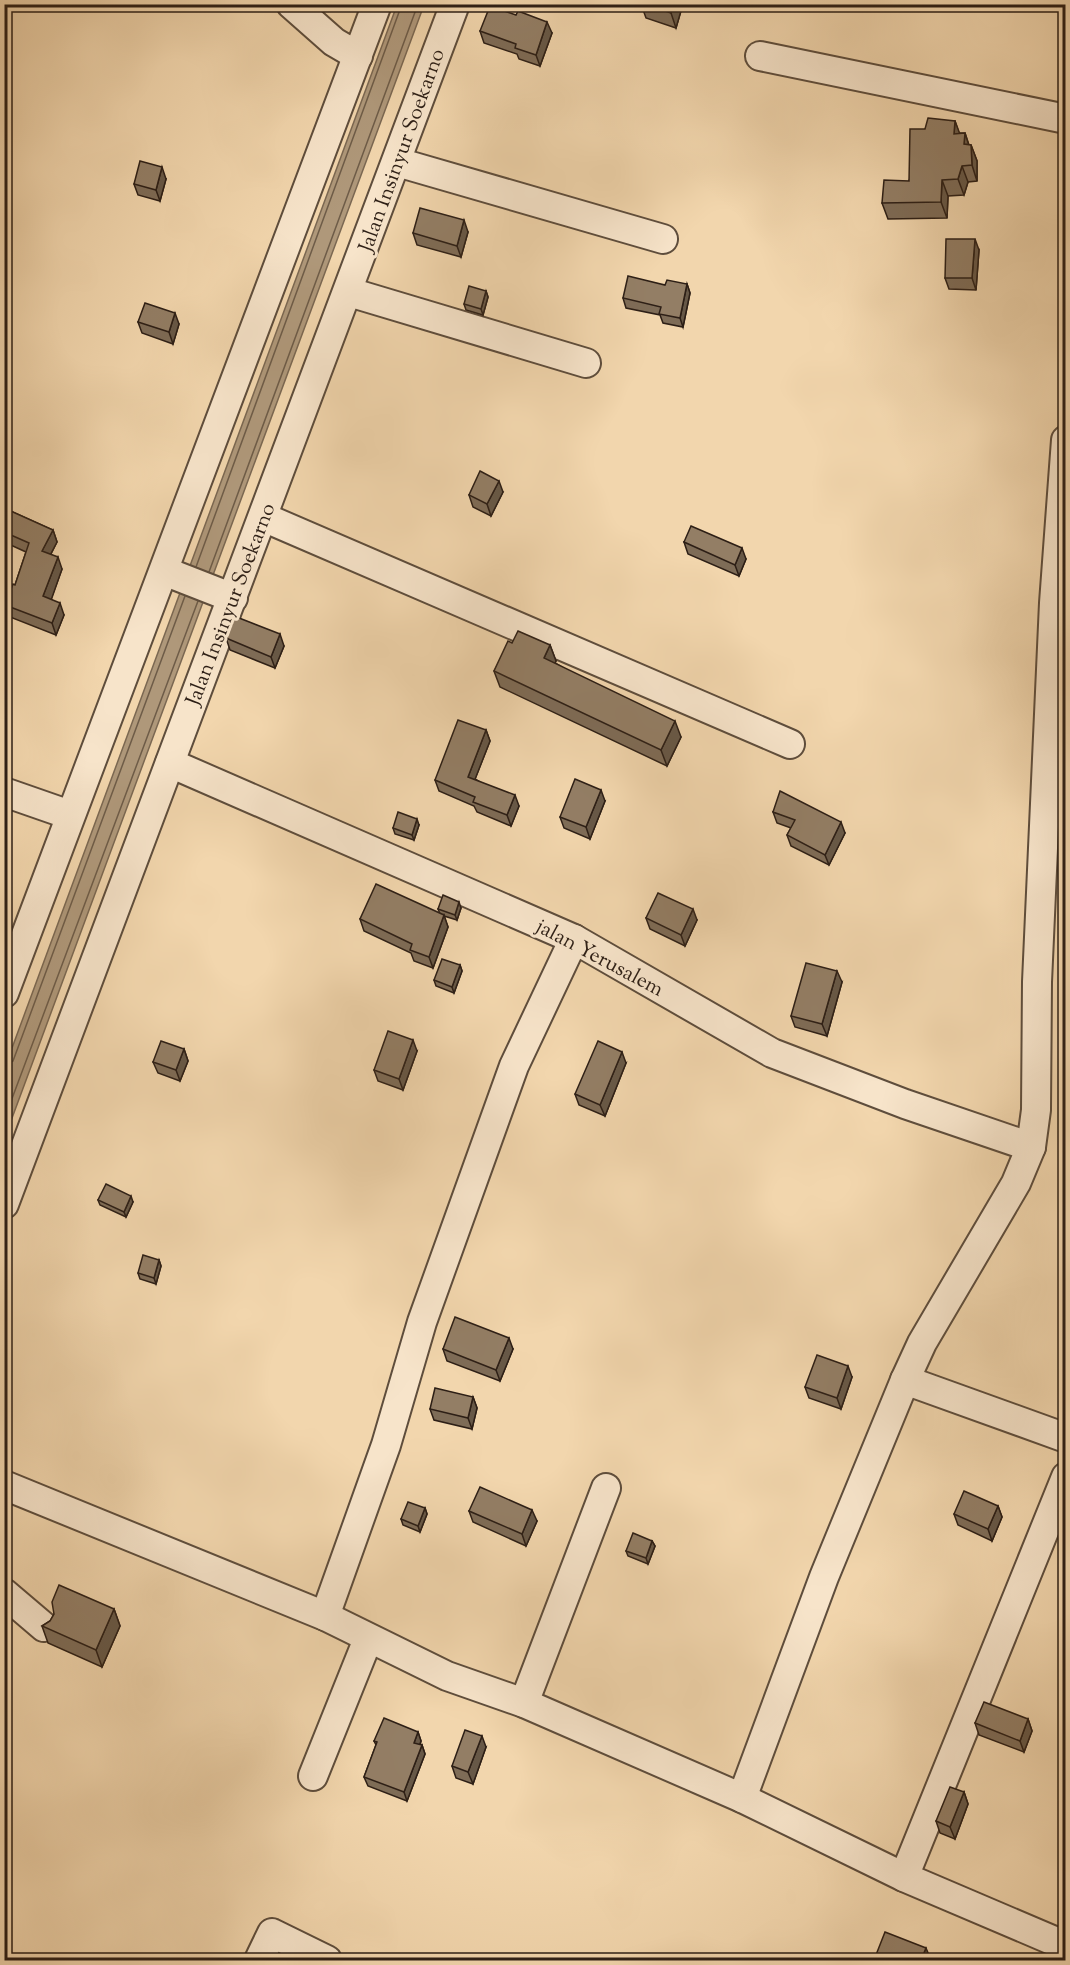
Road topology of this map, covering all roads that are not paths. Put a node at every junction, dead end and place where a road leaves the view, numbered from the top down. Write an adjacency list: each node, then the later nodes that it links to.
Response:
1 (291, 4): 4 (street)
2 (377, 4): 4 (street, Jalan Insinyur Soekarno)
3 (455, 4): 7 (street, Jalan Insinyur Soekarno)
4 (358, 56): 13 (street, Jalan Insinyur Soekarno)
5 (760, 56): 6 (street)
6 (1065, 119)
7 (397, 162): 8 (street); 9 (street, Jalan Insinyur Soekarno)
8 (663, 239)
9 (349, 291): 10 (street); 12 (street, Jalan Insinyur Soekarno)
10 (586, 363)
11 (1065, 440): 14 (street)
12 (263, 517): 13 (street, Jalan Insinyur Soekarno); 15 (street)
13 (198, 584): 16 (street, Jalan Insinyur Soekarno); 18 (street, Jalan Insinyur Soekarno)
14 (1057, 726): 21 (street)
15 (790, 744)
16 (170, 763): 19 (street, jalan Yerusalem); 22 (street, Jalan Insinyur Soekarno)
17 (4, 792): 18 (street)
18 (70, 815): 20 (street, Jalan Insinyur Soekarno)
19 (574, 939): 21 (street, jalan Yerusalem); 29 (street)
20 (4, 993)
21 (1031, 1147): 23 (street)
22 (4, 1204)
23 (905, 1380): 24 (street); 34 (street)
24 (1065, 1438)
25 (1065, 1477): 35 (street)
26 (4, 1485): 29 (street)
27 (606, 1488): 32 (street)
28 (4, 1593): 30 (street)
29 (325, 1616): 31 (street)
30 (44, 1627)
31 (368, 1639): 32 (street); 33 (street)
32 (524, 1703): 34 (street)
33 (313, 1776)
34 (742, 1798): 35 (street)
35 (904, 1877): 36 (street)
36 (1065, 1946)
37 (259, 1960): 38 (street)
38 (327, 1960)

